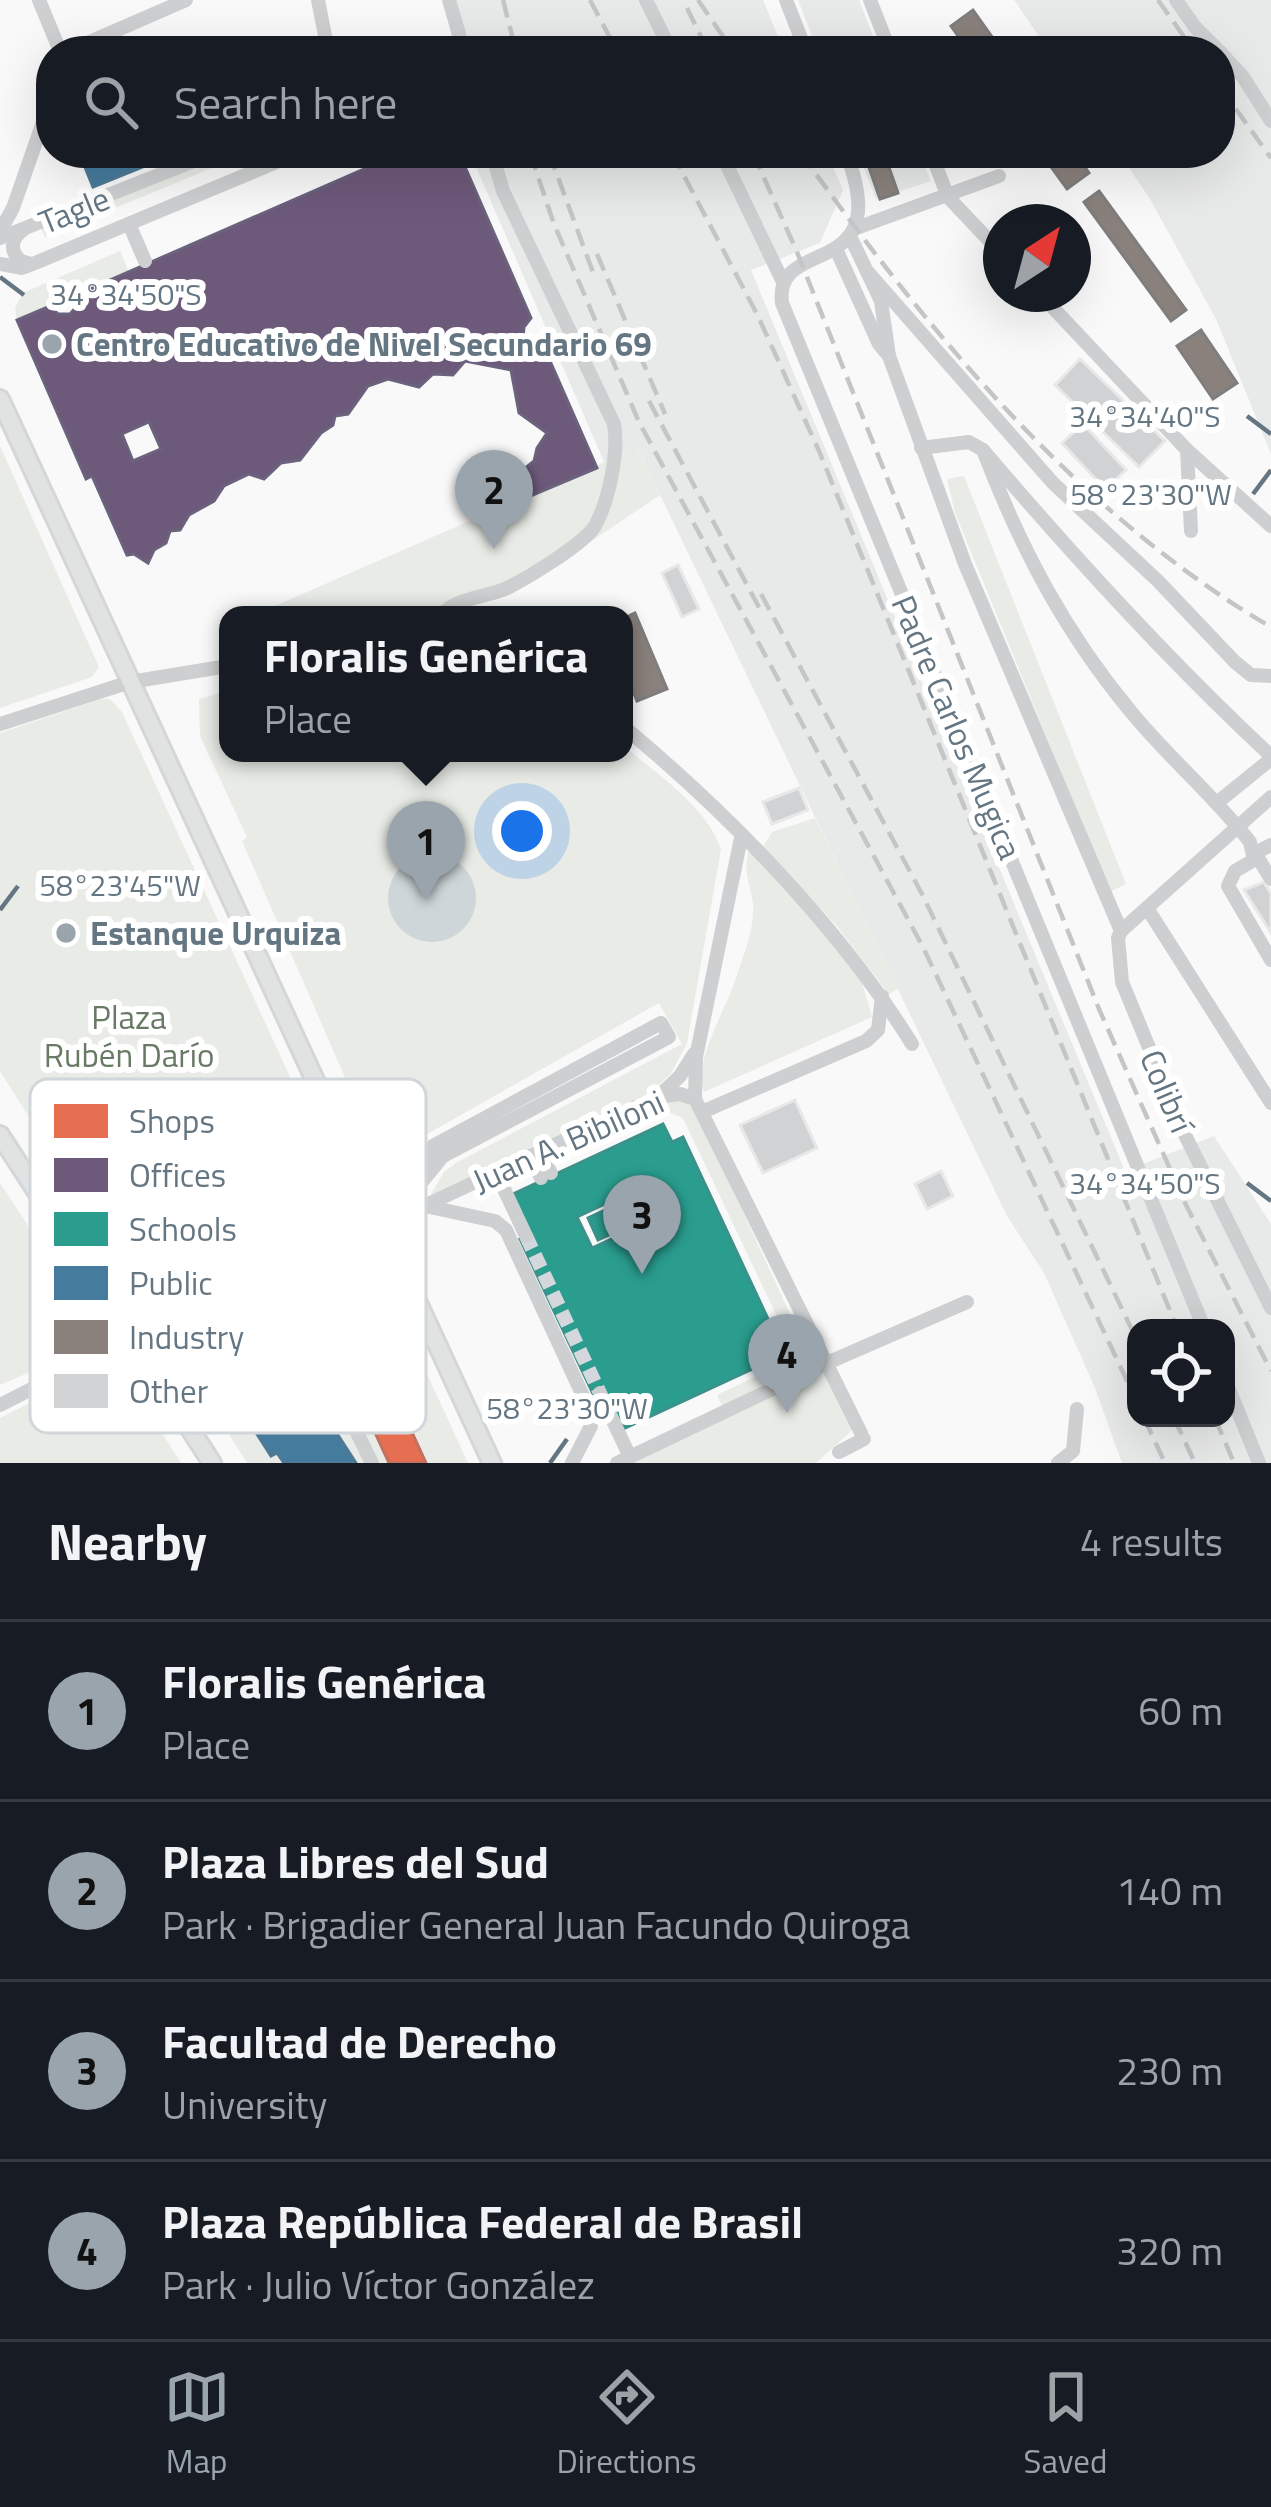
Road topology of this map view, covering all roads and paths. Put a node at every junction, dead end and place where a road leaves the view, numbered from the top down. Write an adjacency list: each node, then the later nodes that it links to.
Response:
1 (39, 0): 9 (street)
2 (186, 0): 10 (street)
3 (318, 0): 11 (street)
4 (449, 0): 12 (street)
5 (646, 0): 13 (street)
6 (786, 0): 14 (street)
7 (870, 0): 15 (street)
8 (1181, 1): 16 (street)
9 (54, 36)
10 (103, 36)
11 (325, 36)
12 (460, 36)
13 (664, 36)
14 (800, 36)
15 (884, 36)
16 (1208, 36)
17 (1235, 68): 18 (street)
18 (1271, 121)
19 (36, 142): 32 (street)
20 (177, 168): 29 (street, Tagle)
21 (262, 168): 28 (street)
22 (496, 168): 47 (street)
23 (728, 168): 38 (street, Padre Carlos Mugica)
24 (851, 168): 30 (street)
25 (937, 168): 27 (street)
26 (998, 176): 27 (street)
27 (948, 197): 30 (street); 31 (street)
28 (129, 224): 34 (street); 35 (street)
29 (22, 230): 32 (street, Tagle); 35 (street)
30 (852, 232): 33 (street); 37 (street)
31 (983, 234)
32 (0, 235)
33 (836, 249): 38 (street); 40 (street)
34 (145, 261)
35 (35, 263): 36 (street)
36 (0, 264)
37 (867, 271): 40 (street); 49 (street)
38 (784, 282): 83 (street, Padre Carlos Mugica)
39 (1057, 312): 44 (street)
40 (889, 356): 42 (street, Colibrí)
41 (0, 399): 50 (main road)
42 (921, 448): 43 (street); 62 (street, Colibrí)
43 (982, 450): 53 (street); 55 (street)
44 (1187, 450): 45 (street); 46 (street)
45 (1271, 526)
46 (1191, 531)
47 (453, 606)
48 (219, 667): 50 (street)
49 (1271, 676)
50 (130, 682): 51 (street); 67 (main road)
51 (0, 724)
52 (633, 736): 57 (street)
53 (1271, 757): 55 (street)
54 (1271, 797): 56 (street)
55 (1218, 802): 56 (street)
56 (1237, 825): 59 (street); 61 (street)
57 (741, 838): 64 (street); 65 (street)
58 (1271, 845): 59 (street)
59 (1255, 853): 60 (street); 63 (street)
60 (1271, 879)
61 (1147, 908): 62 (street); 69 (street)
62 (1121, 932): 82 (street, Colibrí)
63 (1271, 960)
64 (882, 996): 66 (street); 70 (street)
65 (699, 1044): 68 (street); 70 (street)
66 (911, 1045)
67 (312, 1079)
68 (657, 1097): 70 (street, Juan A. Bibiloni); 72 (street, Juan A. Bibiloni)
69 (1271, 1103)
70 (699, 1106): 85 (street)
71 (0, 1135): 77 (main road)
72 (535, 1154): 74 (street, Juan A. Bibiloni); 75 (street)
73 (426, 1156): 76 (street)
74 (496, 1172): 78 (street, Juan A. Bibiloni); 80 (street)
75 (546, 1175)
76 (426, 1177)
77 (30, 1181)
78 (426, 1205)
79 (426, 1206): 98 (street)
80 (526, 1236)
81 (967, 1303): 85 (street)
82 (1271, 1308)
83 (1200, 1319)
84 (426, 1324): 97 (main road)
85 (827, 1363): 93 (street); 94 (street)
86 (30, 1390): 89 (street)
87 (600, 1393): 94 (street)
88 (1235, 1404): 100 (street)
89 (0, 1405)
90 (1077, 1409): 99 (street)
91 (193, 1433): 95 (main road)
92 (357, 1433): 96 (street)
93 (838, 1452)
94 (624, 1460)
95 (212, 1463)
96 (372, 1463)
97 (492, 1463)
98 (572, 1463)
99 (1061, 1463)
100 (1259, 1463)

